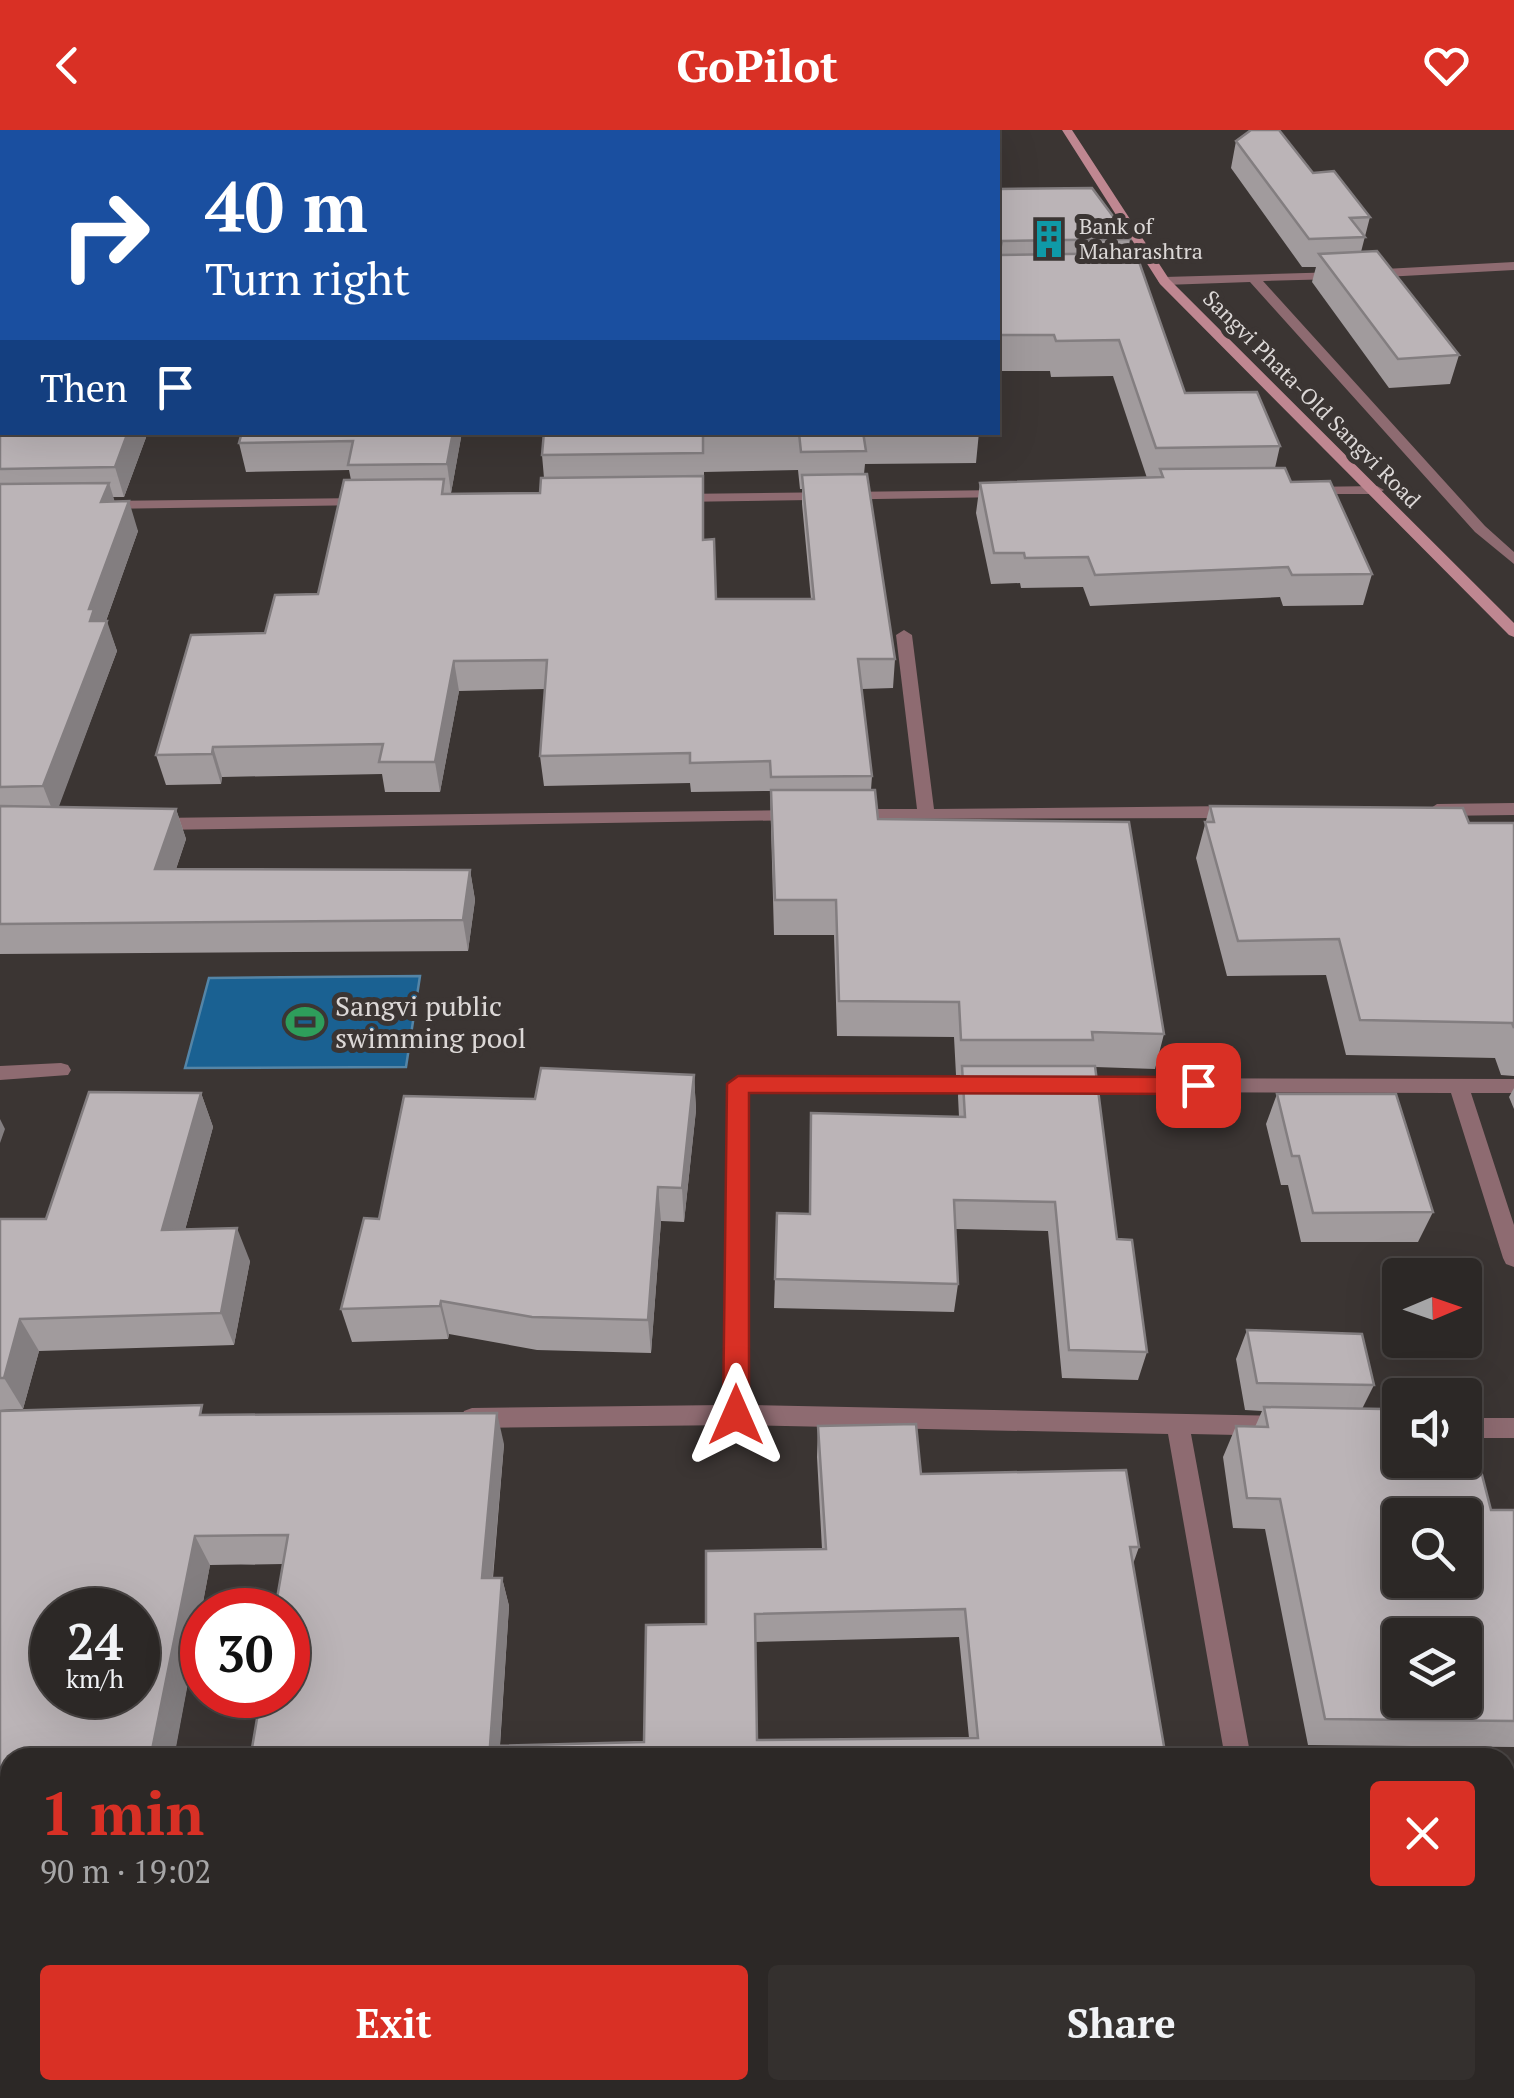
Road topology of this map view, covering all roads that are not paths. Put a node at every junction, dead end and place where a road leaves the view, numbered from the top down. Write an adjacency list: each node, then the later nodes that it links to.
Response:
1 (1067, 130): 4 (main road, Sangvi Phata-Old Sangvi Road)
2 (1514, 266): 3 (street)
3 (1254, 278): 4 (street); 11 (street)
4 (1164, 281): 5 (main road, Sangvi Phata-Old Sangvi Road)
5 (1377, 490): 6 (street); 12 (main road, Sangvi Phata-Old Sangvi Road)
6 (1297, 491)
7 (1018, 494): 8 (street)
8 (658, 498)
9 (379, 502): 10 (street)
10 (80, 505)
11 (1514, 560)
12 (1514, 632)
13 (904, 635): 17 (street)
14 (1416, 810): 15 (street)
15 (1514, 810)
16 (1259, 812): 17 (street)
17 (926, 814): 18 (street)
18 (136, 824)
19 (61, 1070): 20 (street)
20 (0, 1073)
21 (1015, 1085): 26 (street)
22 (1054, 1085): 23 (street)
23 (1459, 1086): 24 (street); 25 (street)
24 (1514, 1086)
25 (1514, 1258)
26 (736, 1415): 27 (street); 28 (street)
27 (458, 1418)
28 (1178, 1425): 29 (street); 34 (street)
29 (1308, 1426)
30 (1344, 1427): 31 (street)
31 (1382, 1427)
32 (1482, 1428): 33 (street)
33 (1514, 1428)
34 (1236, 1748)

